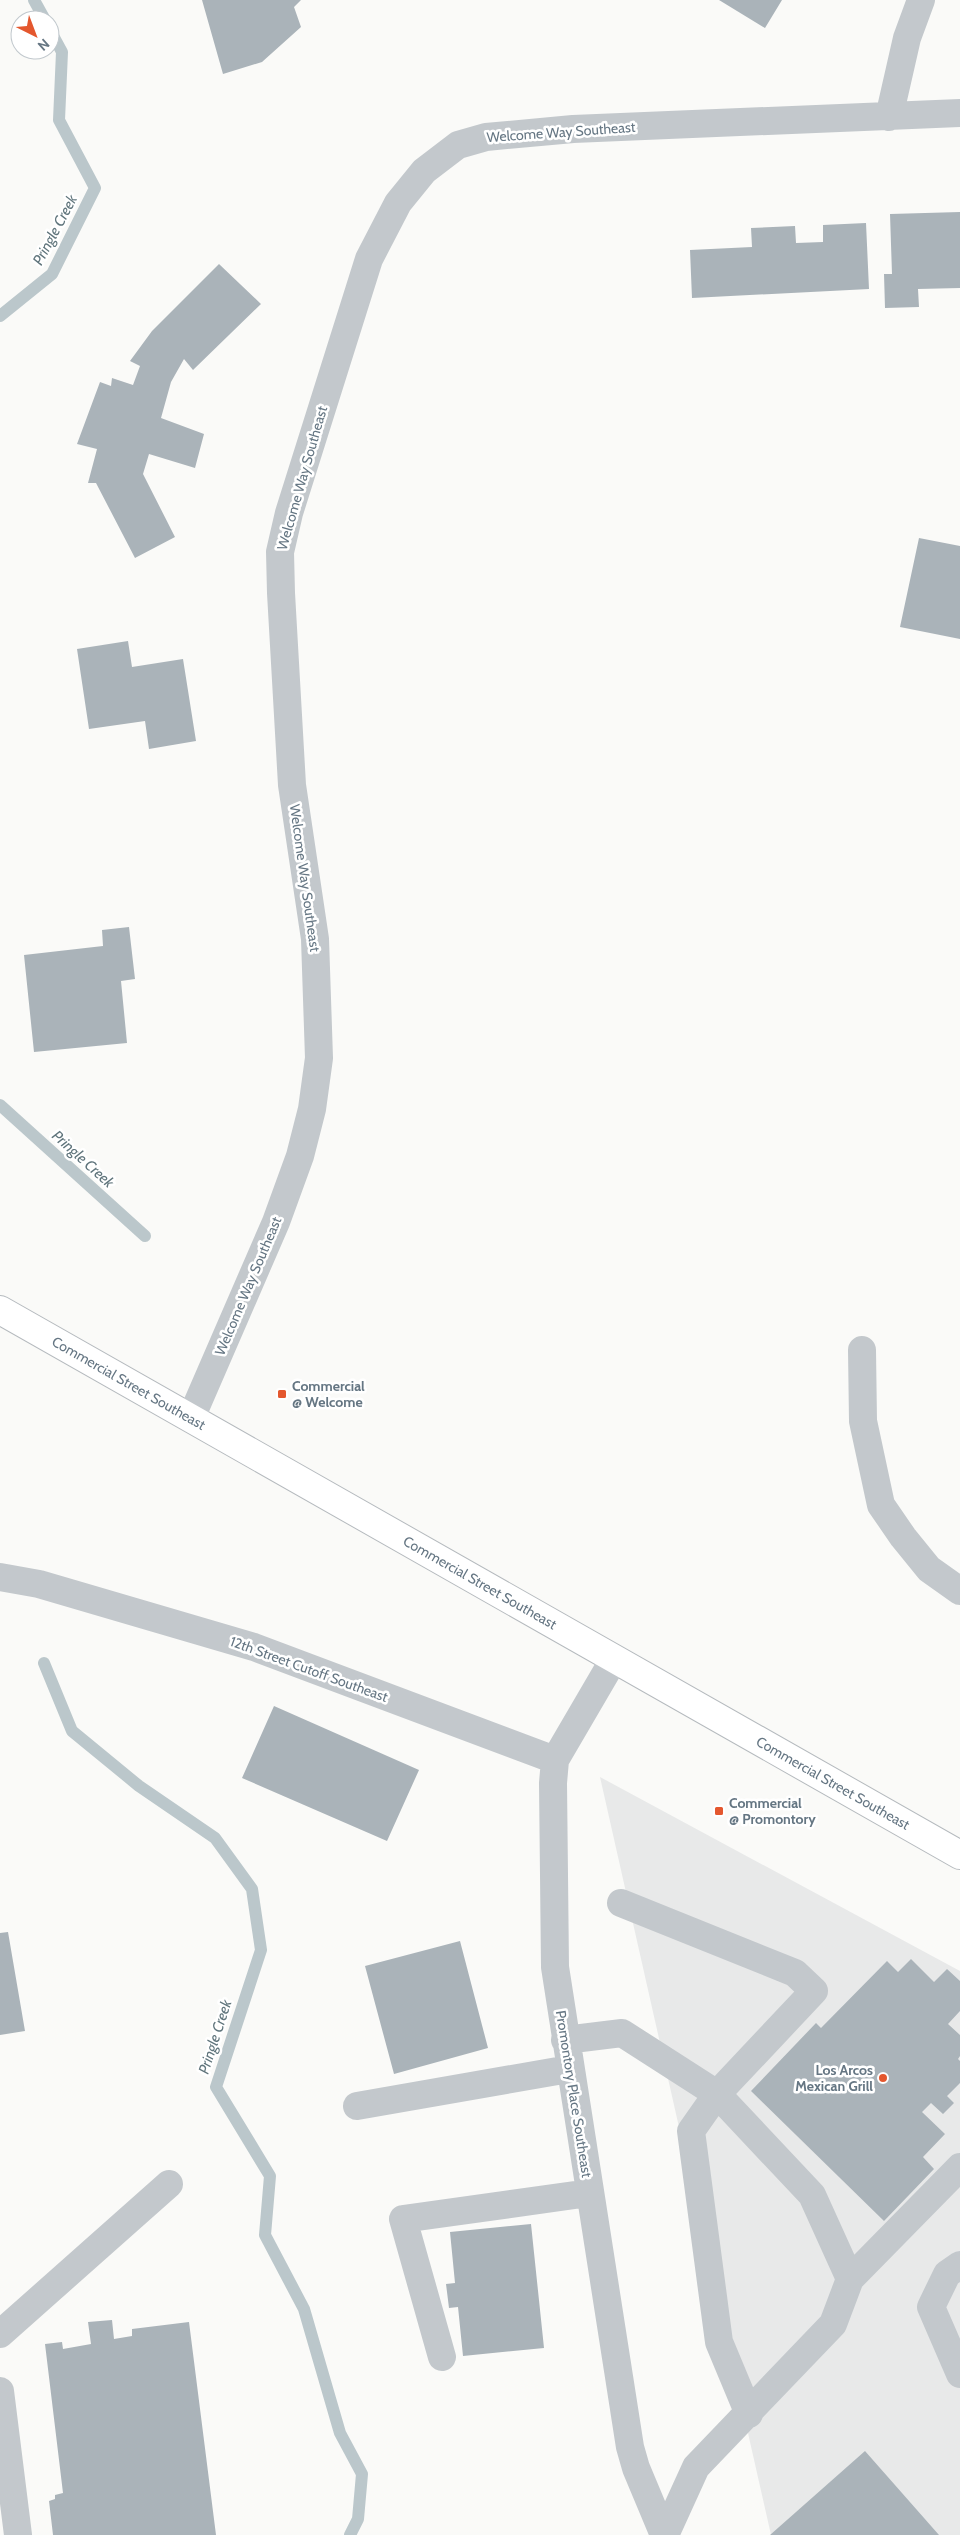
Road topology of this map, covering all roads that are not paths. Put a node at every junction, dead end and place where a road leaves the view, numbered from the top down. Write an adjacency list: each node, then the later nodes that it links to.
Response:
1 (921, 0): 3 (street)
2 (960, 113): 3 (street, Welcome Way Southeast)
3 (889, 116): 6 (street, Welcome Way Southeast)
4 (0, 1310): 6 (main road, Commercial Street Southeast)
5 (862, 1350): 8 (street)
6 (190, 1418): 9 (main road, Commercial Street Southeast)
7 (0, 1577): 10 (street, 12th Street Cutoff Southeast)
8 (960, 1591)
9 (614, 1658): 10 (street, Promontory Place Southeast); 11 (main road, Commercial Street Southeast)
10 (556, 1760): 13 (street, Promontory Place Southeast)
11 (960, 1855)
12 (622, 1904): 15 (street)
13 (565, 2040): 14 (street, Promontory Place Southeast); 15 (street)
14 (569, 2069): 16 (street); 19 (street, Promontory Place Southeast)
15 (717, 2094): 21 (street); 26 (street)
16 (357, 2106)
17 (960, 2167): 21 (street)
18 (169, 2184): 22 (street)
19 (589, 2193): 23 (street); 28 (street, Promontory Place Southeast)
20 (960, 2265): 24 (street)
21 (850, 2280): 26 (street)
22 (0, 2334)
23 (442, 2357)
24 (960, 2374)
25 (0, 2391): 27 (street)
26 (749, 2414): 28 (street)
27 (18, 2535)
28 (665, 2535)

